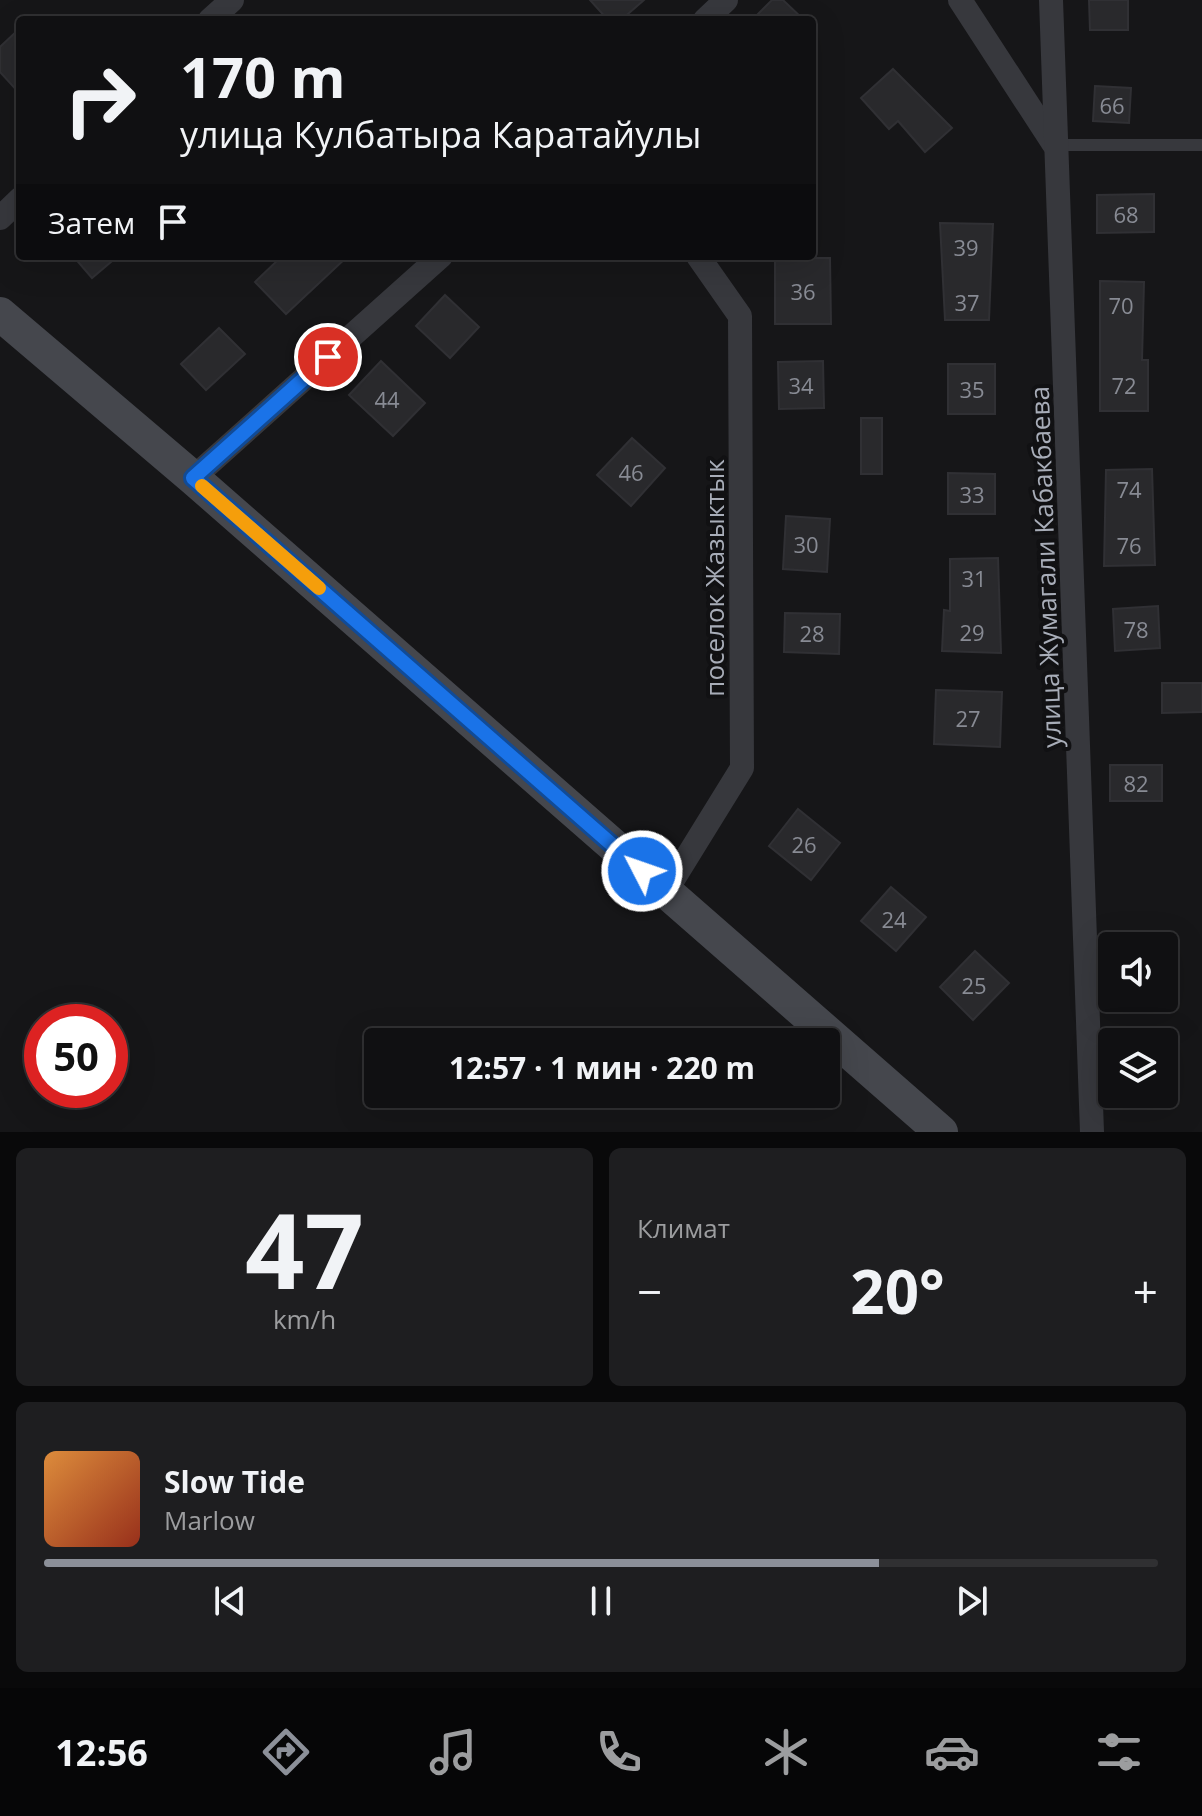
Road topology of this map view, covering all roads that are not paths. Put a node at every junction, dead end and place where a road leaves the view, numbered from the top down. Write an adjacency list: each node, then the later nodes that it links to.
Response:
1 (232, 0): 5 (street)
2 (726, 0): 6 (street)
3 (960, 0): 7 (street)
4 (1051, 0): 7 (street, улица Жумагали Кабакбаева)
5 (214, 16)
6 (709, 16)
7 (1055, 145): 8 (lane); 17 (street, улица Жумагали Кабакбаева)
8 (1202, 145)
9 (16, 203): 10 (street)
10 (0, 218)
11 (437, 260): 14 (street)
12 (701, 260): 15 (street, поселок Жазыктык)
13 (0, 314): 14 (main road)
14 (193, 478): 15 (main road)
15 (666, 891): 16 (main road)
16 (941, 1132)
17 (1092, 1132)

